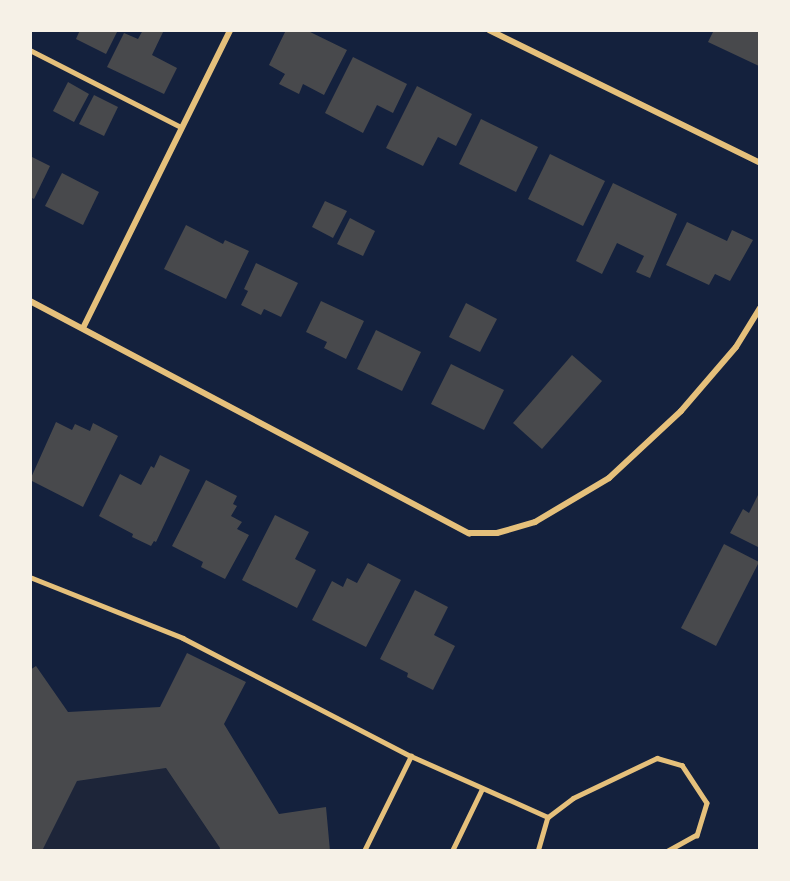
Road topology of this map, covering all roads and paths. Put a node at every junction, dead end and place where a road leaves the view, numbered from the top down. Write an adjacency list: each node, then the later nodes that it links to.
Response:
1 (230, 30): 4 (street)
2 (489, 30): 5 (street)
3 (30, 50): 4 (lane)
4 (181, 127): 8 (street)
5 (760, 163)
6 (30, 301): 8 (street)
7 (760, 308): 8 (street)
8 (83, 328)
9 (30, 577): 10 (lane)
10 (411, 756): 11 (lane); 13 (lane)
11 (482, 789): 12 (lane); 14 (lane)
12 (548, 817): 15 (lane); 16 (lane)
13 (364, 851)
14 (452, 851)
15 (538, 851)
16 (668, 851)

